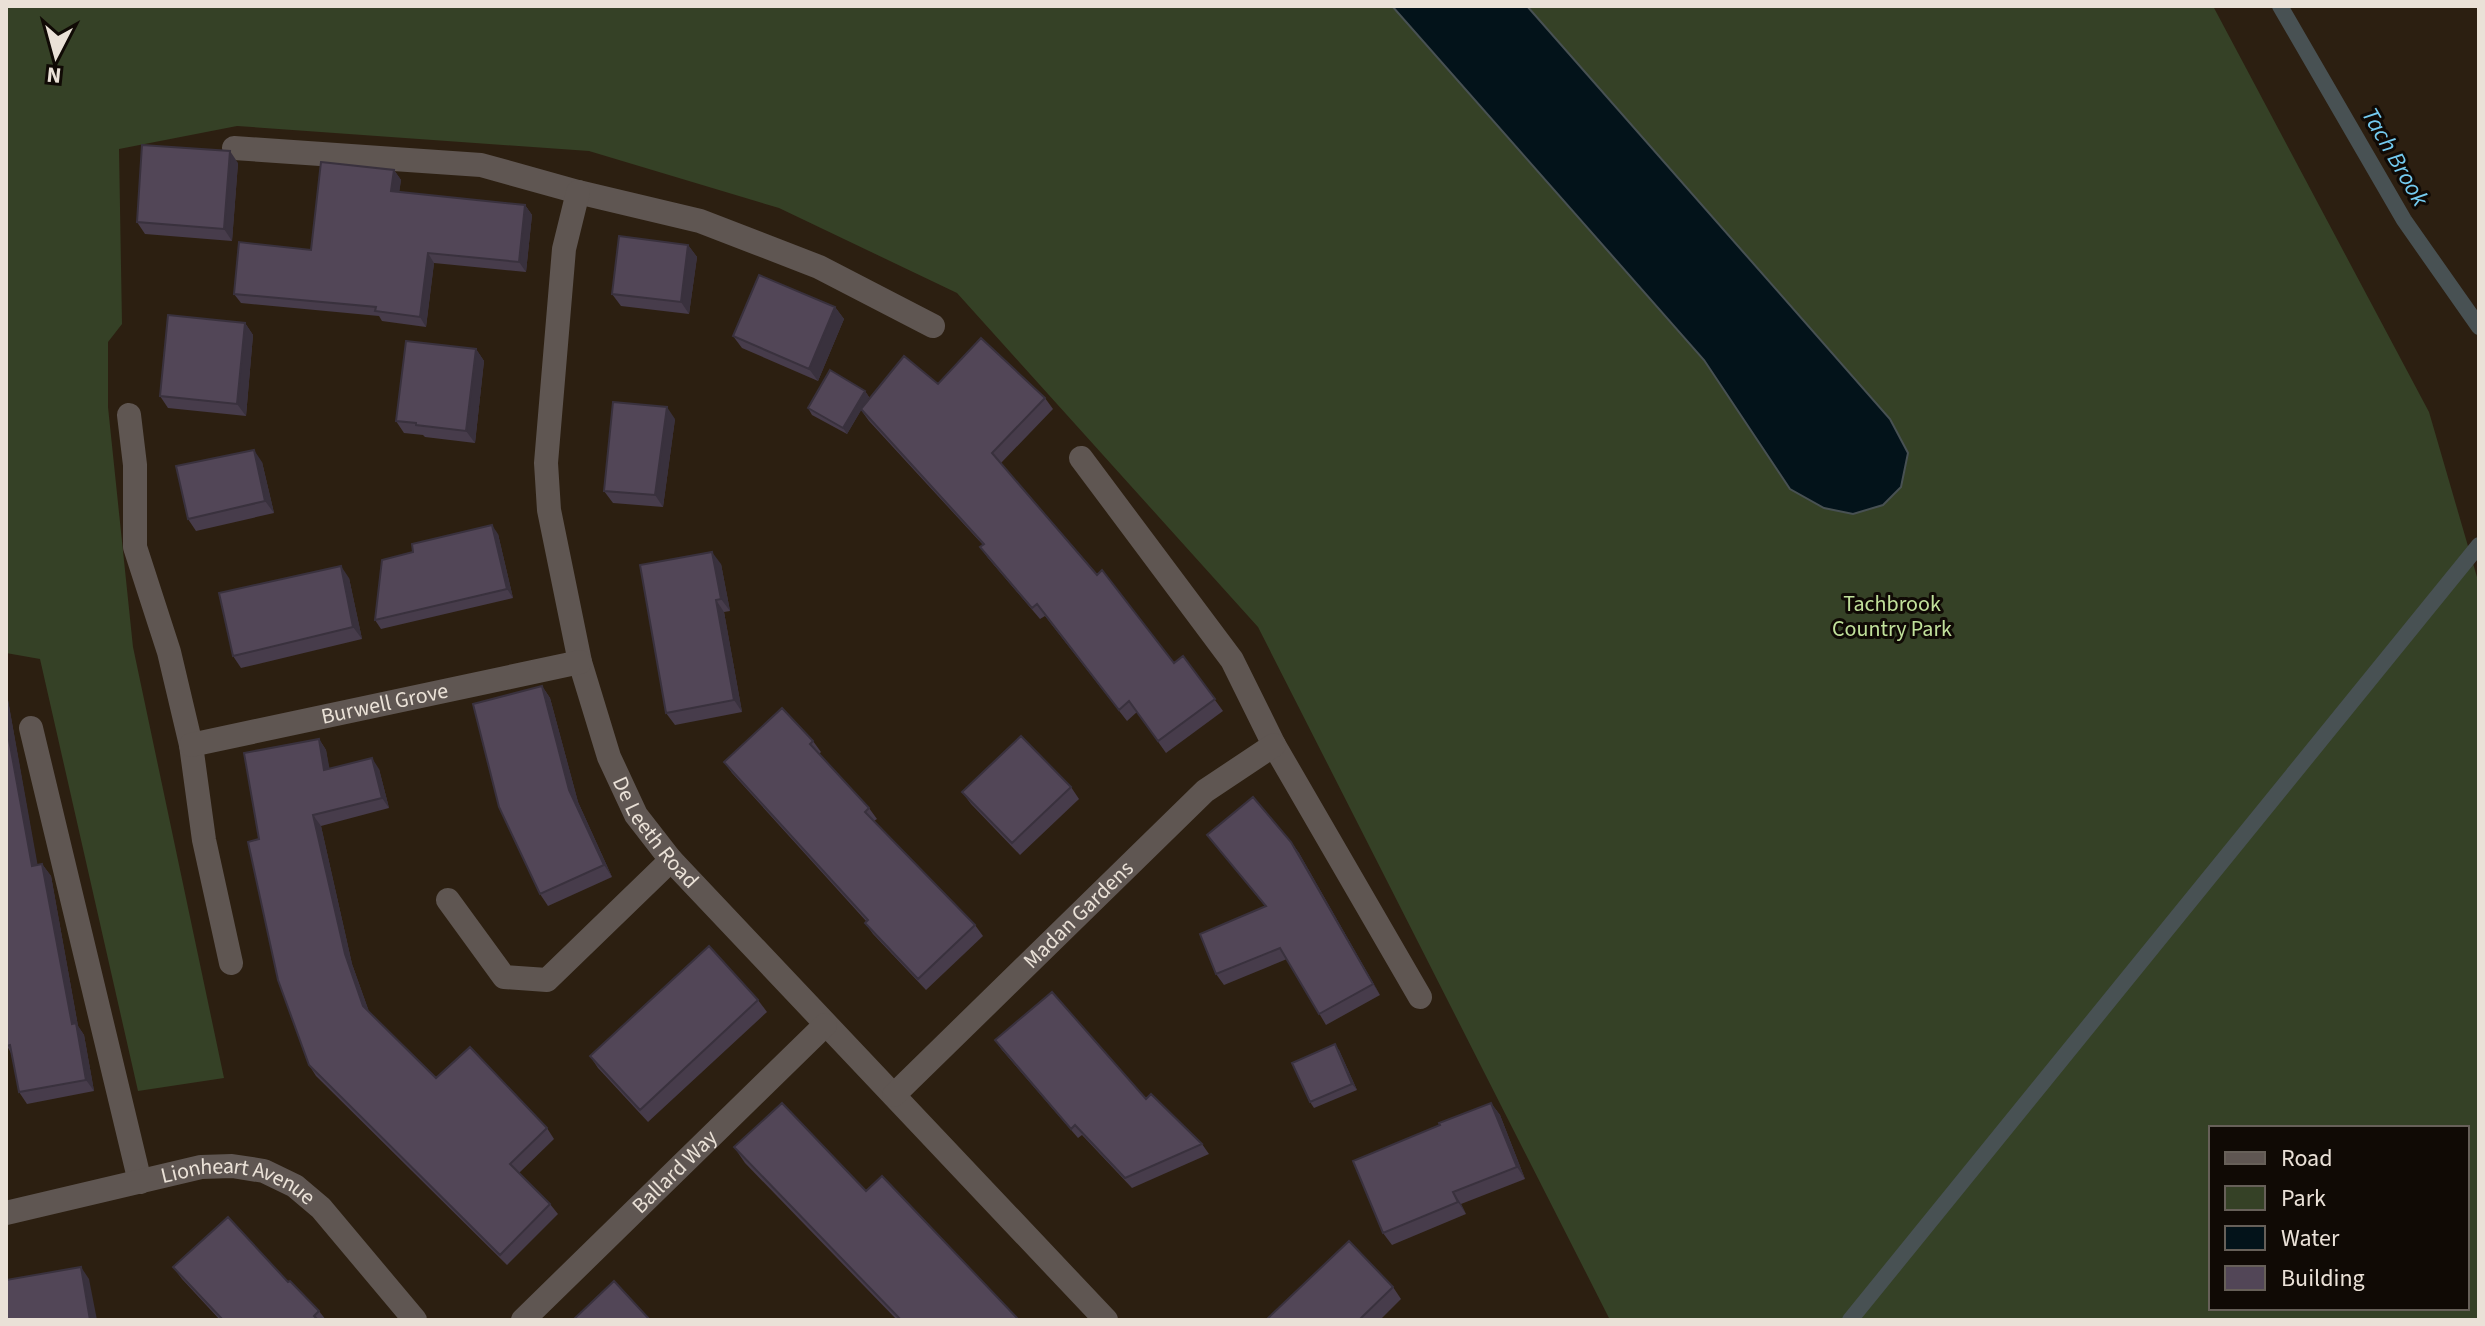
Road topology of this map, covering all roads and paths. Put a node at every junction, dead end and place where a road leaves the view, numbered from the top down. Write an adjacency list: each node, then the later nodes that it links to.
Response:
1 (234, 148): 2 (street)
2 (578, 192): 3 (street); 6 (street, De Leeth Road)
3 (933, 326)
4 (129, 415): 8 (street)
5 (1081, 458): 9 (street)
6 (580, 662): 8 (street, Burwell Grove); 10 (street, De Leeth Road)
7 (31, 728): 16 (street)
8 (191, 745): 12 (street)
9 (1274, 745): 13 (street); 15 (street, Madan Gardens)
10 (671, 860): 11 (street); 14 (street, De Leeth Road)
11 (448, 900)
12 (231, 963)
13 (1420, 997)
14 (825, 1025): 15 (street, De Leeth Road); 19 (street, Ballard Way)
15 (894, 1095): 20 (street, De Leeth Road)
16 (140, 1182): 17 (street, Lionheart Avenue); 18 (street, Lionheart Avenue)
17 (6, 1213)
18 (415, 1320)
19 (523, 1320)
20 (1106, 1320)

